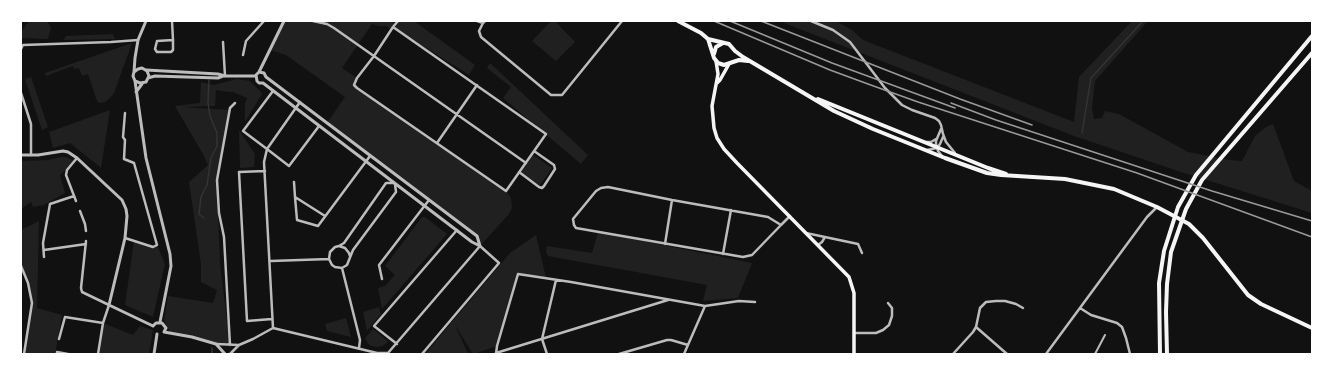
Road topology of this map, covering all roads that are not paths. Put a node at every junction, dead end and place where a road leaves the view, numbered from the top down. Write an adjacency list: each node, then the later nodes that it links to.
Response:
1 (146, 21): 15 (street)
2 (172, 21): 16 (street)
3 (264, 21): 22 (street)
4 (284, 21): 32 (street)
5 (313, 21): 23 (street)
6 (398, 21): 12 (street)
7 (477, 21): 11 (street)
8 (622, 21): 11 (street)
9 (678, 21): 14 (main road)
10 (811, 21): 52 (street)
11 (484, 22)
12 (393, 27): 23 (street); 41 (street)
13 (1312, 36): 153 (main road)
14 (708, 39): 18 (main road); 24 (main road)
15 (138, 40): 19 (street); 25 (street)
16 (173, 40): 16 (street)
17 (223, 42): 33 (street)
18 (724, 43): 20 (main road); 24 (main road)
19 (21, 49)
20 (735, 51): 27 (main road); 28 (main road)
21 (1312, 53): 154 (main road)
22 (243, 55)
23 (374, 56): 50 (street); 56 (street)
24 (714, 56): 26 (main road)
25 (134, 58): 29 (street); 31 (street)
26 (716, 61): 28 (main road); 39 (main road)
27 (752, 62): 28 (main road); 45 (main road)
28 (731, 63): 39 (main road)
29 (140, 68): 30 (street); 31 (street)
30 (146, 70): 33 (street); 36 (street)
31 (134, 72): 37 (street)
32 (259, 72): 34 (street); 35 (street)
33 (225, 76): 34 (street); 36 (street)
34 (255, 76): 38 (street)
35 (266, 77): 38 (street); 46 (street)
36 (148, 78): 40 (street)
37 (135, 81): 40 (street); 43 (street)
38 (263, 83): 42 (street)
39 (717, 83): 85 (main road)
40 (142, 84): 43 (street)
41 (476, 85): 50 (street); 60 (street)
42 (273, 91): 48 (street); 58 (street)
43 (136, 92): 117 (street)
44 (21, 93): 62 (street)
45 (806, 94): 55 (main road); 59 (main road)
46 (300, 102): 48 (street); 63 (street)
47 (234, 103): 129 (street)
48 (296, 108): 51 (street); 58 (street)
49 (126, 113): 92 (street)
50 (456, 114): 56 (street); 68 (street)
51 (319, 126): 58 (street); 67 (street)
52 (942, 129): 53 (street); 54 (street)
53 (943, 134): 57 (street); 66 (street)
54 (938, 137): 55 (street); 57 (street)
55 (922, 142): 57 (main road)
56 (437, 143): 70 (street)
57 (937, 148): 59 (street); 65 (street); 66 (main road)
58 (267, 149): 69 (street)
59 (925, 150): 65 (main road)
60 (534, 151): 68 (street); 70 (street)
61 (21, 156): 62 (street)
62 (31, 156): 64 (street)
63 (370, 156): 67 (street); 72 (street)
64 (76, 158): 75 (street); 92 (street)
65 (945, 158): 71 (main road)
66 (961, 158): 71 (main road)
67 (366, 162): 74 (street); 84 (street)
68 (526, 163): 70 (street)
69 (264, 171): 104 (street); 116 (street)
70 (519, 172)
71 (1017, 176): 81 (main road)
72 (399, 178): 74 (street); 77 (street)
73 (294, 182): 76 (street)
74 (395, 183): 80 (street); 95 (street); 102 (street)
75 (74, 196): 79 (street); 98 (street)
76 (295, 197): 84 (street); 84 (street)
77 (429, 200): 80 (street); 96 (street)
78 (672, 200): 82 (street); 94 (street); 94 (street)
79 (76, 201)
80 (424, 205): 87 (street); 107 (street)
81 (1157, 207): 115 (street); 121 (main road)
82 (731, 210): 86 (street); 100 (street)
83 (80, 211): 88 (street)
84 (325, 216)
85 (790, 216): 86 (street); 89 (main road)
86 (782, 225): 100 (street)
87 (457, 230): 96 (street); 130 (street)
88 (86, 231)
89 (806, 233): 90 (street); 93 (main road)
90 (818, 235): 91 (street); 93 (street)
91 (825, 237): 97 (street); 99 (street)
92 (125, 238): 112 (street)
93 (813, 241): 97 (main road)
94 (664, 244): 100 (street)
95 (339, 246): 102 (street); 103 (street)
96 (480, 246): 130 (street); 142 (street)
97 (817, 246): 124 (main road)
98 (44, 250): 101 (street); 112 (street)
99 (862, 253)
100 (723, 254)
101 (44, 256)
102 (350, 256): 106 (street)
103 (329, 259): 104 (street); 106 (street)
104 (271, 261): 116 (street)
105 (21, 266): 135 (street)
106 (342, 268): 133 (street)
107 (382, 280)
108 (556, 280): 109 (street); 127 (street); 143 (street)
109 (668, 300): 113 (street); 127 (street)
110 (755, 302): 113 (street)
111 (888, 303): 124 (street)
112 (109, 305): 118 (street); 122 (street)
113 (705, 306): 132 (street)
114 (1023, 308): 119 (street)
115 (1080, 308): 150 (street); 152 (street)
116 (272, 319): 120 (street)
117 (160, 322): 122 (street); 123 (street)
118 (103, 323): 126 (street); 138 (street)
119 (976, 327): 148 (street); 149 (street)
120 (273, 328): 131 (street); 133 (street)
121 (1312, 328)
122 (155, 331): 123 (street); 139 (street)
123 (164, 332): 128 (street)
124 (854, 334): 147 (main road)
125 (1105, 335): 151 (street)
126 (59, 339)
127 (542, 339): 143 (street); 144 (street)
128 (216, 344): 129 (street); 140 (street)
129 (230, 344): 131 (street)
130 (397, 344): 134 (street)
131 (239, 345): 141 (street)
132 (688, 346): 145 (street); 146 (street)
133 (359, 348): 134 (street)
134 (389, 353)
135 (24, 354)
136 (56, 354): 137 (street)
137 (68, 354)
138 (98, 354)
139 (154, 354)
140 (225, 354)
141 (230, 354)
142 (422, 354)
143 (496, 354)
144 (546, 354)
145 (619, 354)
146 (684, 354)
147 (854, 354)
148 (953, 354)
149 (1007, 354)
150 (1046, 354)
151 (1095, 354)
152 (1130, 354)
153 (1160, 354)
154 (1167, 354)

